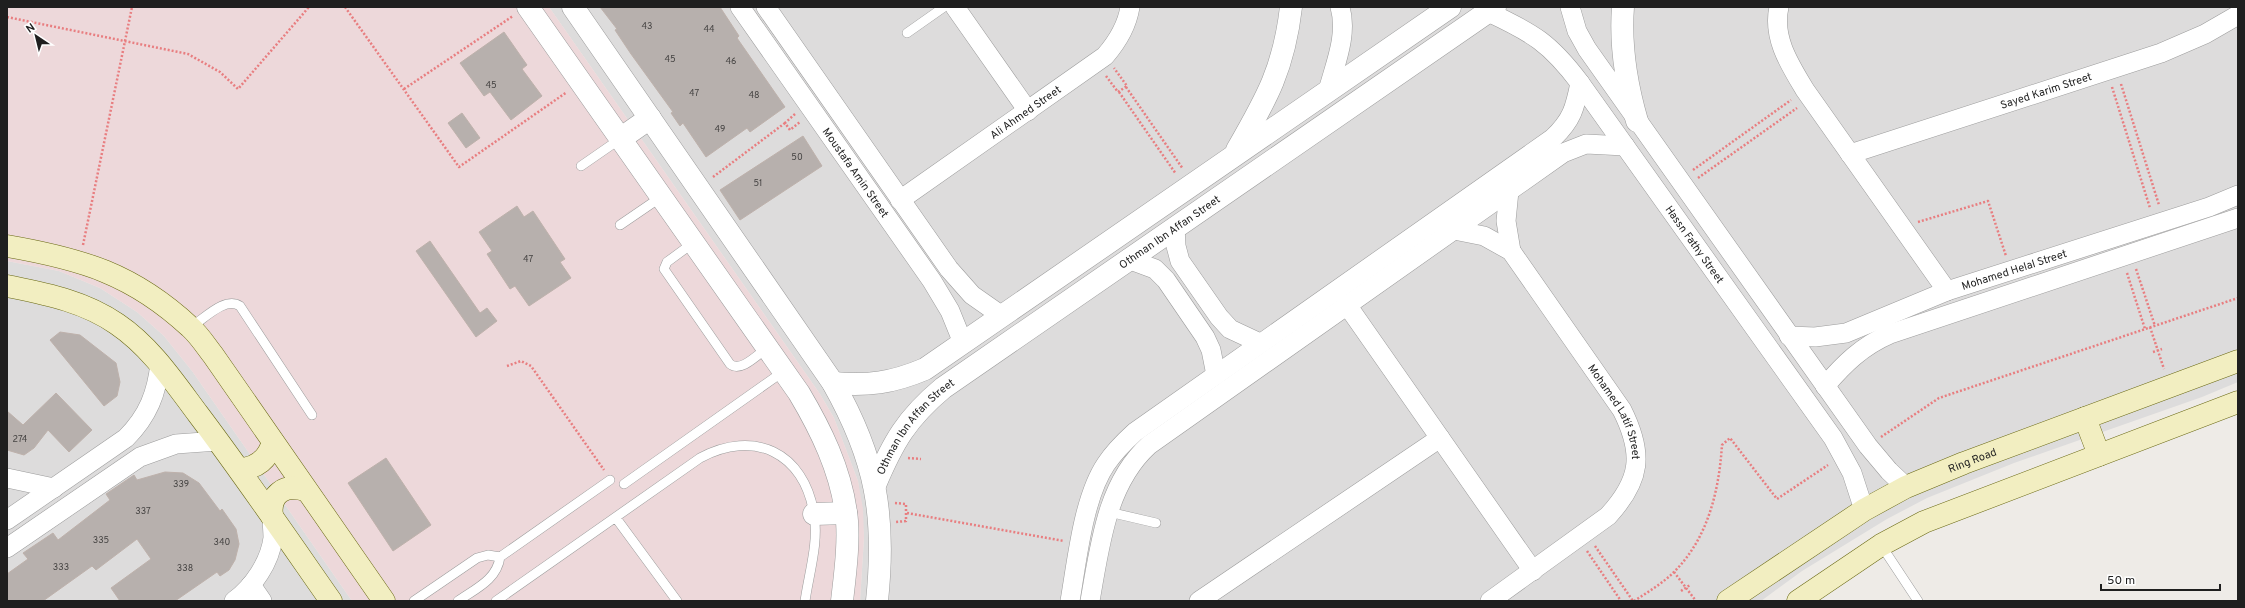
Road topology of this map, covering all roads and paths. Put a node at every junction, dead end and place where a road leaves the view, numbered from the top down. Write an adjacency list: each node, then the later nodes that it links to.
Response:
1 (132, 7): 22 (path)
2 (309, 7): 22 (path)
3 (345, 7): 29 (path)
4 (573, 7): 34 (street)
5 (740, 7): 72 (street, Moustafa Amin Street)
6 (766, 7): 48 (street, Moustafa Amin Street)
7 (944, 7): 20 (lane)
8 (955, 7): 33 (street)
9 (1130, 7): 24 (street, Ali Ahmed Street)
10 (1291, 7): 40 (street)
11 (1340, 7): 30 (street)
12 (1570, 7): 35 (street)
13 (1623, 7): 35 (street)
14 (1780, 7): 32 (street)
15 (1441, 8): 21 (street)
16 (1492, 10): 23 (street, Othman Ibn Affan Street); 27 (street, Hassn Fathy Street)
17 (521, 11): 26 (street); 29 (path)
18 (2238, 15): 25 (street, Sayed Karim Street)
19 (7, 17): 22 (path)
20 (907, 33)
21 (1407, 36): 23 (street); 30 (street)
22 (125, 40): 60 (path)
23 (1422, 58): 52 (street, Othman Ibn Affan Street)
24 (1101, 59): 28 (path); 31 (path); 33 (street, Ali Ahmed Street)
25 (2112, 70): 39 (street, Sayed Karim Street); 50 (path); 50 (path)
26 (581, 82): 29 (path); 37 (street)
27 (1580, 83): 38 (street, Hassn Fathy Street); 73 (street)
28 (1126, 87): 31 (path); 43 (path)
29 (404, 89)
30 (1328, 91): 40 (street)
31 (1119, 92): 43 (path)
32 (1807, 94): 39 (street); 42 (path); 42 (path)
33 (1028, 111): 48 (street, Ali Ahmed Street)
34 (650, 118): 37 (street); 44 (street)
35 (1637, 121): 42 (street)
36 (785, 123): 44 (path)
37 (620, 139): 41 (lane); 47 (street)
38 (1625, 146): 45 (street); 95 (street, Hassn Fathy Street)
39 (1850, 154): 53 (street)
40 (1234, 156): 43 (street)
41 (581, 166)
42 (1682, 184): 71 (street)
43 (1190, 187): 66 (street)
44 (698, 188): 83 (street)
45 (1509, 191): 54 (street); 57 (street, Mohamed Latif Street)
46 (2238, 195): 50 (street, Mohamed Helal Street)
47 (660, 197): 51 (lane); 55 (street)
48 (900, 200): 66 (street, Moustafa Amin Street)
49 (2238, 218): 58 (street, Mohamed Helal Street)
50 (2160, 223): 61 (street, Mohamed Helal Street)
51 (620, 225)
52 (1175, 227): 59 (street, Othman Ibn Affan Street); 73 (street)
53 (1902, 228): 61 (path); 63 (street)
54 (1454, 230): 57 (street, Mohamed Latif Street); 65 (street)
55 (694, 244): 74 (street); 74 (lane)
56 (7, 246): 60 (main road)
57 (1511, 251): 116 (street, Mohamed Latif Street)
58 (2126, 254): 67 (path); 70 (path); 84 (street, Mohamed Helal Street)
59 (1128, 259): 82 (street); 103 (street, Othman Ibn Affan Street)
60 (79, 260): 68 (main road)
61 (2011, 269): 63 (street, Mohamed Helal Street)
62 (7, 286): 79 (main road)
63 (1947, 291): 71 (street, Mohamed Helal Street)
64 (2238, 298): 67 (path)
65 (1347, 305): 90 (street); 98 (street)
66 (1002, 316): 72 (street)
67 (2155, 326): 69 (path)
68 (191, 327): 87 (lane); 92 (main road)
69 (2150, 327): 70 (path); 76 (path)
70 (2145, 329): 93 (path)
71 (1789, 336): 84 (street)
72 (963, 343): 83 (street)
73 (1260, 343): 82 (street)
74 (767, 348): 81 (street)
75 (2162, 349): 76 (path)
76 (2158, 350): 77 (path); 85 (path)
77 (2153, 352)
78 (2238, 361): 85 (main road, Ring Road)
79 (160, 363): 89 (street); 91 (main road)
80 (507, 366): 101 (path)
81 (784, 371): 102 (lane); 109 (street)
82 (1216, 374): 94 (street)
83 (833, 383): 103 (street)
84 (1825, 386): 93 (street)
85 (2169, 387): 88 (main road, Ring Road)
86 (2238, 402): 96 (main road)
87 (312, 415)
88 (2085, 418): 96 (main road); 104 (main road, Ring Road)
89 (126, 438): 97 (street); 105 (street)
90 (1440, 438): 121 (street); 140 (street)
91 (218, 441): 97 (street); 99 (main road)
92 (273, 442): 99 (main road); 106 (main road)
93 (1868, 446): 104 (street)
94 (1118, 448): 98 (street); 117 (street)
95 (1843, 455): 107 (street, Hassn Fathy Street); 122 (path)
96 (2099, 455): 118 (main road)
97 (140, 457): 119 (street)
98 (1132, 462): 108 (street)
99 (239, 470): 112 (main road)
100 (7, 478): 105 (street)
101 (610, 480): 120 (lane)
102 (624, 484)
103 (875, 485): 137 (street)
104 (1906, 487): 107 (main road, Ring Road)
105 (54, 488): 114 (street)
106 (305, 490): 112 (main road); 130 (main road)
107 (1864, 510): 145 (main road, Ring Road)
108 (1109, 512): 115 (lane); 139 (street)
109 (846, 513): 111 (street); 136 (street)
110 (907, 513): 117 (path)
111 (814, 514): 113 (lane); 135 (lane)
112 (272, 516): 123 (street); 129 (main road)
113 (616, 518): 133 (lane); 134 (lane)
114 (7, 520)
115 (1156, 523)
116 (1583, 537): 121 (street, Mohamed Latif Street); 142 (path); 143 (path)
117 (1080, 544): 138 (street)
118 (1881, 545): 146 (main road); 147 (lane)
119 (7, 548)
120 (500, 558): 131 (lane); 132 (lane)
121 (1533, 571): 141 (street, Mohamed Latif Street)
122 (1674, 572): 125 (path); 143 (path)
123 (251, 585): 127 (street); 128 (street)
124 (1690, 585): 125 (path)
125 (1686, 588): 126 (path); 144 (path)
126 (1681, 591)
127 (234, 601)
128 (262, 601)
129 (331, 601)
130 (384, 601)
131 (414, 601)
132 (458, 601)
133 (496, 601)
134 (677, 601)
135 (805, 601)
136 (842, 601)
137 (877, 601)
138 (1070, 601)
139 (1090, 601)
140 (1199, 601)
141 (1490, 601)
142 (1621, 601)
143 (1634, 601)
144 (1696, 601)
145 (1728, 601)
146 (1798, 601)
147 (1918, 601)

